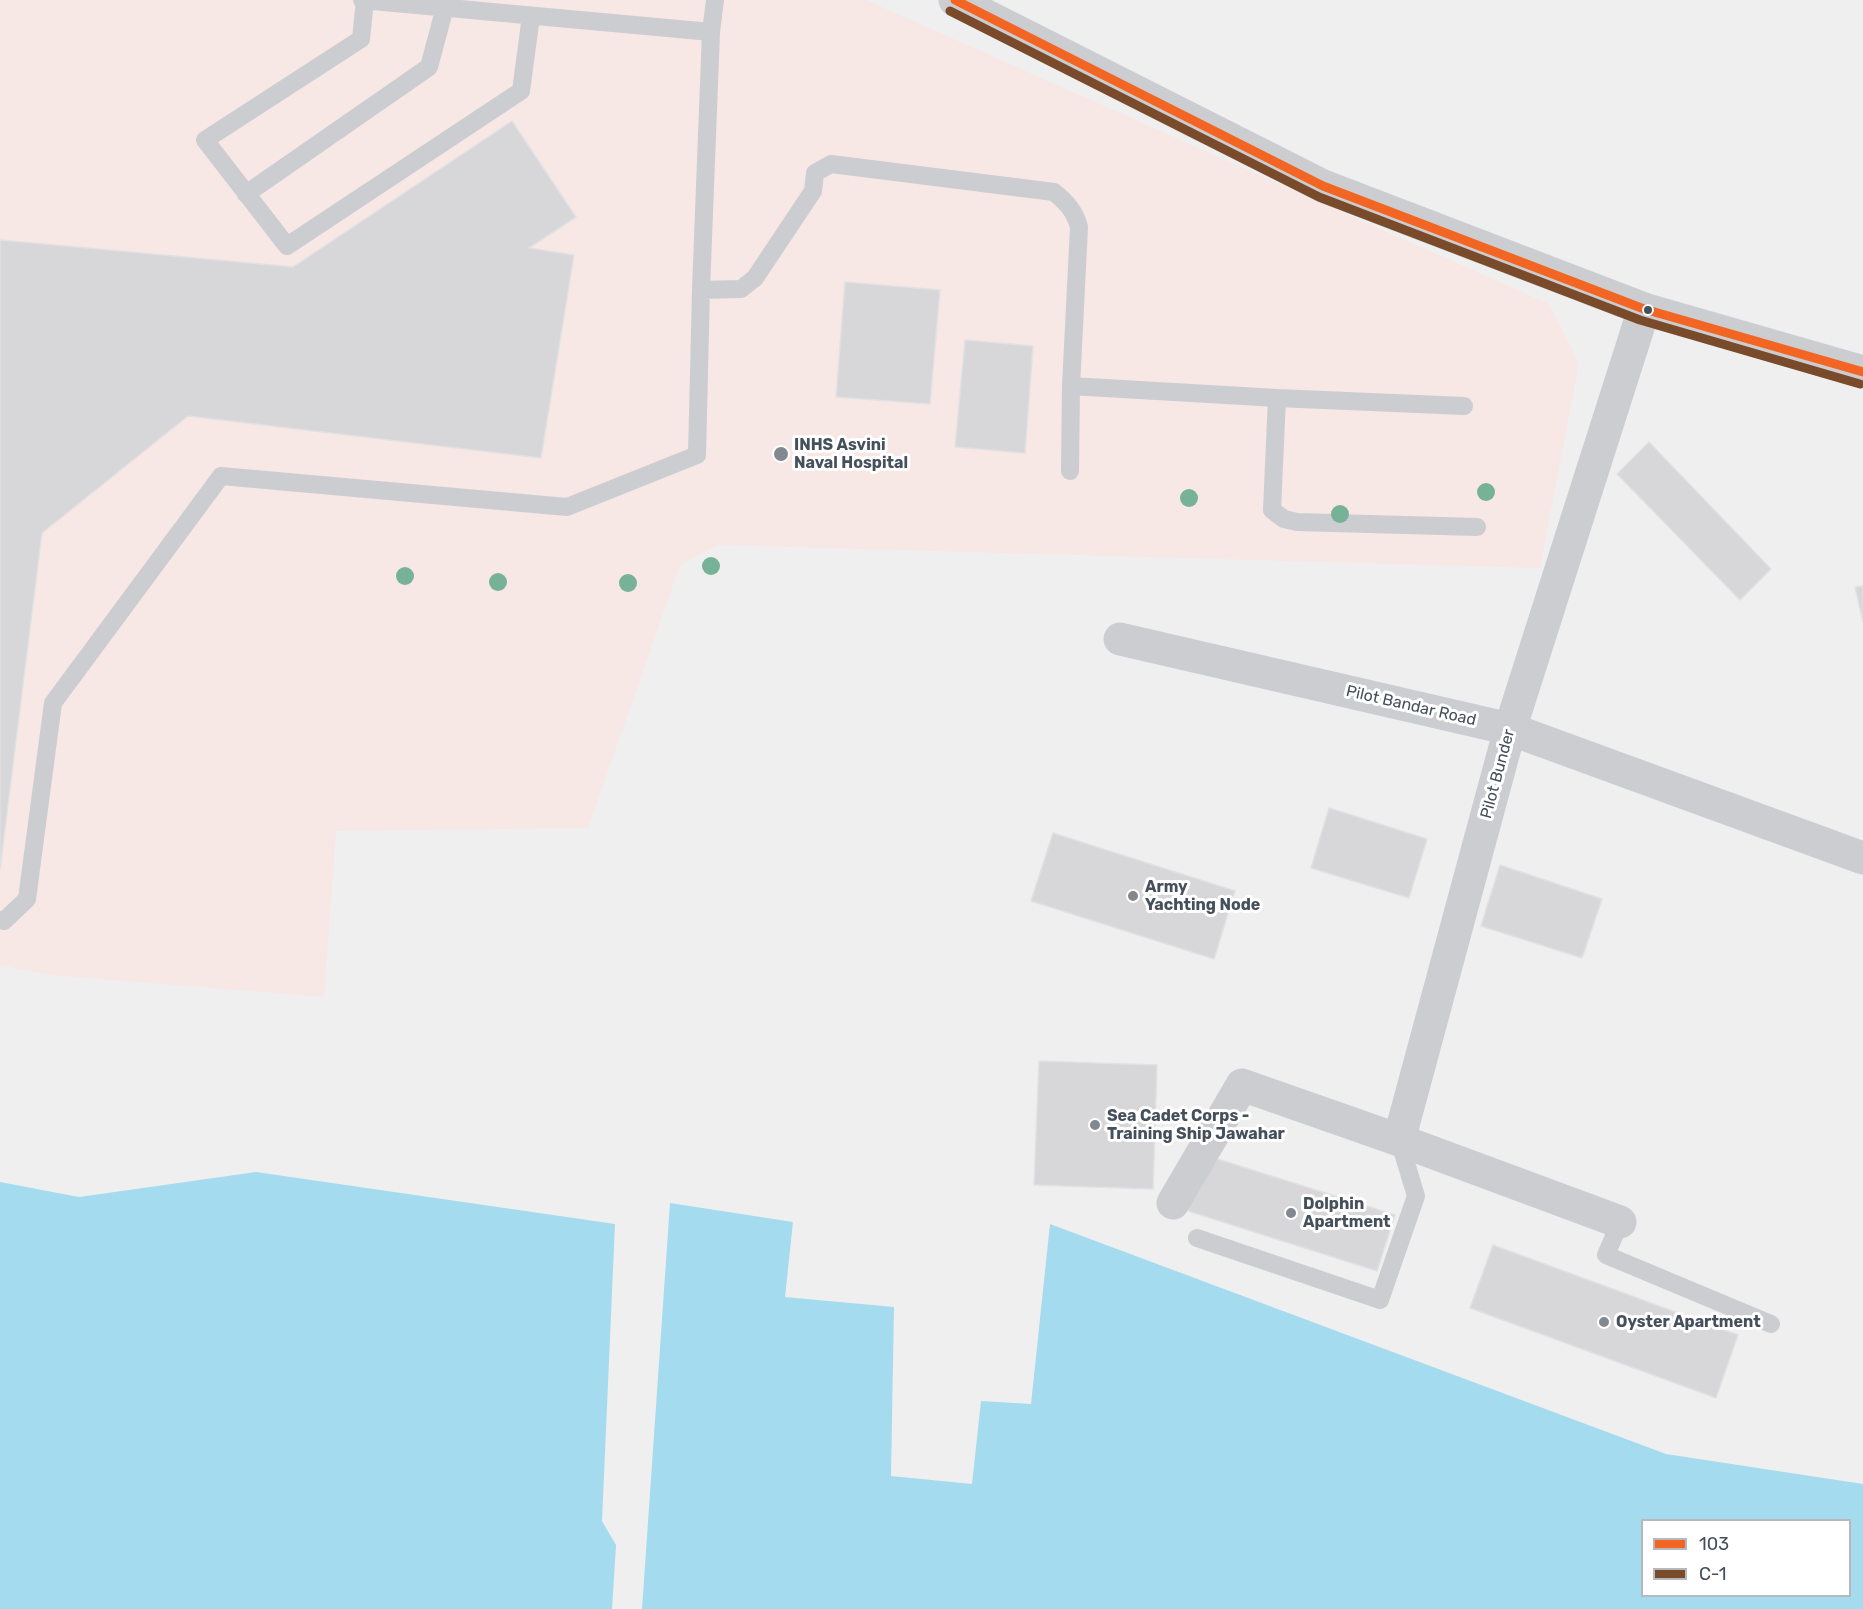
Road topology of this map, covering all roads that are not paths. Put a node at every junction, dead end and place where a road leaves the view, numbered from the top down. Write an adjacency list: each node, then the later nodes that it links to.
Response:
1 (364, 0): 4 (lane); 7 (lane)
2 (715, 0): 6 (lane)
3 (955, 0): 9 (street)
4 (445, 8): 5 (lane); 7 (lane)
5 (531, 16): 6 (lane); 7 (lane)
6 (711, 32): 8 (lane)
7 (246, 194)
8 (701, 290): 11 (lane); 19 (lane)
9 (1644, 309): 10 (street); 17 (street, Pilot Bunder)
10 (1863, 372)
11 (1071, 386): 12 (lane); 14 (lane)
12 (1277, 398): 13 (lane); 15 (lane)
13 (1464, 406)
14 (1070, 471)
15 (1477, 527)
16 (1120, 639): 17 (street, Pilot Bandar Road)
17 (1510, 729): 18 (street, Pilot Bandar Road); 20 (street, Pilot Bunder)
18 (1863, 858)
19 (0, 920)
20 (1399, 1140): 21 (street); 22 (street); 23 (lane)
21 (1173, 1203)
22 (1620, 1222): 24 (lane)
23 (1197, 1238)
24 (1771, 1324)

